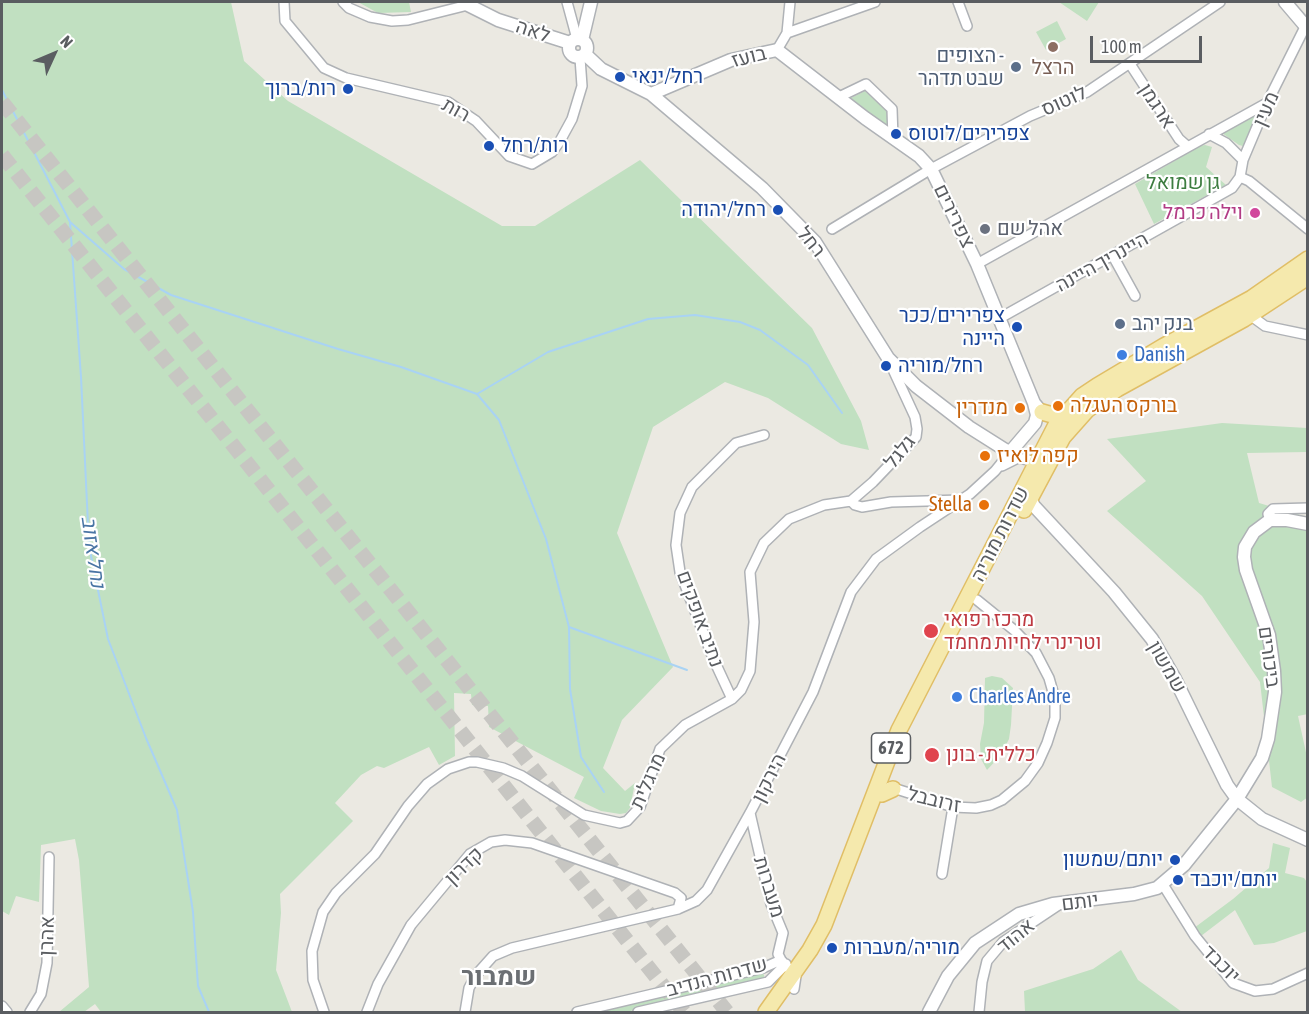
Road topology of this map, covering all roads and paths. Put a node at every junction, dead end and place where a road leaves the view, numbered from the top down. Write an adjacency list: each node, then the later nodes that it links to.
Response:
1 (284, 2): 16 (street, רות)
2 (343, 2): 10 (street)
3 (567, 2): 14 (street)
4 (591, 2): 14 (street)
5 (790, 2): 13 (street)
6 (875, 2): 13 (street, בועז)
7 (958, 2): 11 (street)
8 (1220, 2): 17 (street, לוטוס)
9 (1285, 2): 12 (street)
10 (467, 3): 14 (street, לאה)
11 (967, 26)
12 (1306, 28): 20 (street, מעין)
13 (787, 33): 15 (street, בועז)
14 (577, 41): 16 (street)
15 (777, 50): 18 (street, בועז); 19 (street, צפרירים)
16 (582, 56): 18 (street, רחל)
17 (1130, 64): 23 (street, ארגמן); 25 (street, לוטוס)
18 (651, 94): 38 (street, רחל)
19 (839, 97): 22 (street, צפרירים); 22 (street)
20 (1267, 103): 21 (street); 24 (street, מעין)
21 (1209, 134): 23 (street); 24 (street)
22 (893, 138): 25 (street, צפרירים)
23 (1187, 146): 31 (street)
24 (1244, 160): 26 (street)
25 (931, 169): 27 (street, לוטוס); 31 (street, צפרירים)
26 (1240, 177): 28 (street); 29 (street, היינריך היינה)
27 (831, 229)
28 (1308, 230)
29 (1113, 255): 33 (street); 36 (street, היינריך היינה)
30 (1308, 259): 34 (main road, שדרות מוריה / 672)
31 (977, 264): 36 (street, צפרירים)
32 (1308, 277): 35 (main road, שדרות מוריה / 672)
33 (1135, 296)
34 (1252, 298): 35 (street); 40 (main road, שדרות מוריה / 672)
35 (1251, 314): 37 (street); 42 (main road, שדרות מוריה / 672)
36 (1000, 318): 39 (street, צפרירים)
37 (1308, 335)
38 (888, 358): 44 (street, רחל); 49 (street, גלגל)
39 (1038, 407): 40 (main road); 41 (street); 42 (street, צפרירים)
40 (1067, 411): 42 (main road, שדרות מוריה / 672)
41 (1028, 430): 42 (street); 44 (street)
42 (1057, 432): 45 (main road, שדרות מוריה / 672); 47 (main road, שדרות מוריה / 672)
43 (764, 435): 54 (street, נתיב אופקים)
44 (1012, 450): 46 (street, הירקון)
45 (1037, 462): 46 (street); 47 (main road, שדרות מוריה / 672)
46 (995, 471): 48 (street, הירקון)
47 (1027, 493): 53 (main road, שדרות מוריה / 672); 55 (main road, שדרות מוריה / 672); 56 (street, שמשון)
48 (961, 500): 49 (street, מרגלית); 61 (street, הירקון)
49 (851, 501): 54 (street, מרגלית)
50 (1308, 508): 51 (street, ביכורים)
51 (1270, 520): 52 (street); 57 (street, ביכורים)
52 (1308, 524)
53 (977, 600): 55 (main road, שדרות מוריה / 672); 59 (street, זרובבל)
54 (732, 699): 78 (street, מרגלית)
55 (886, 784): 59 (street, זרובבל); 70 (main road, שדרות מוריה / 672); 73 (main road, שדרות מוריה / 672)
56 (1227, 785): 57 (street); 58 (street, שמשון); 62 (street)
57 (1245, 788): 58 (street, ביכורים); 63 (street)
58 (1237, 799): 60 (street, שמשון); 62 (street, יותם)
59 (953, 807): 66 (street)
60 (1248, 808): 62 (street); 63 (street, שמשון)
61 (750, 813): 69 (street, הירקון); 70 (street, מעברות)
62 (1226, 813): 67 (street, יותם)
63 (1262, 819): 64 (street, שמשון)
64 (1308, 840)
65 (49, 857): 77 (street, אהרן)
66 (942, 874)
67 (1162, 883): 68 (street, יותם); 71 (street, יוכבד)
68 (1060, 903): 85 (street, יותם); 86 (street, אהוד)
69 (678, 909): 79 (street, קדרון); 80 (street, הירקון)
70 (787, 966): 72 (street, שדרות הנדיב); 73 (street, שדרות הנדיב); 74 (main road, שדרות מוריה / 672); 81 (street, שדרות הנדיב)
71 (1308, 973)
72 (765, 982): 74 (street, שדרות הנדיב); 82 (street, שדרות הנדיב)
73 (795, 989): 84 (main road, שדרות מוריה / 672)
74 (779, 995): 83 (main road, שדרות מוריה / 672)
75 (2, 1006): 76 (street)
76 (8, 1012)
77 (30, 1012)
78 (324, 1012)
79 (367, 1012)
80 (465, 1012)
81 (577, 1012)
82 (638, 1012)
83 (766, 1012)
84 (778, 1012)
85 (929, 1012)
86 (980, 1012)

